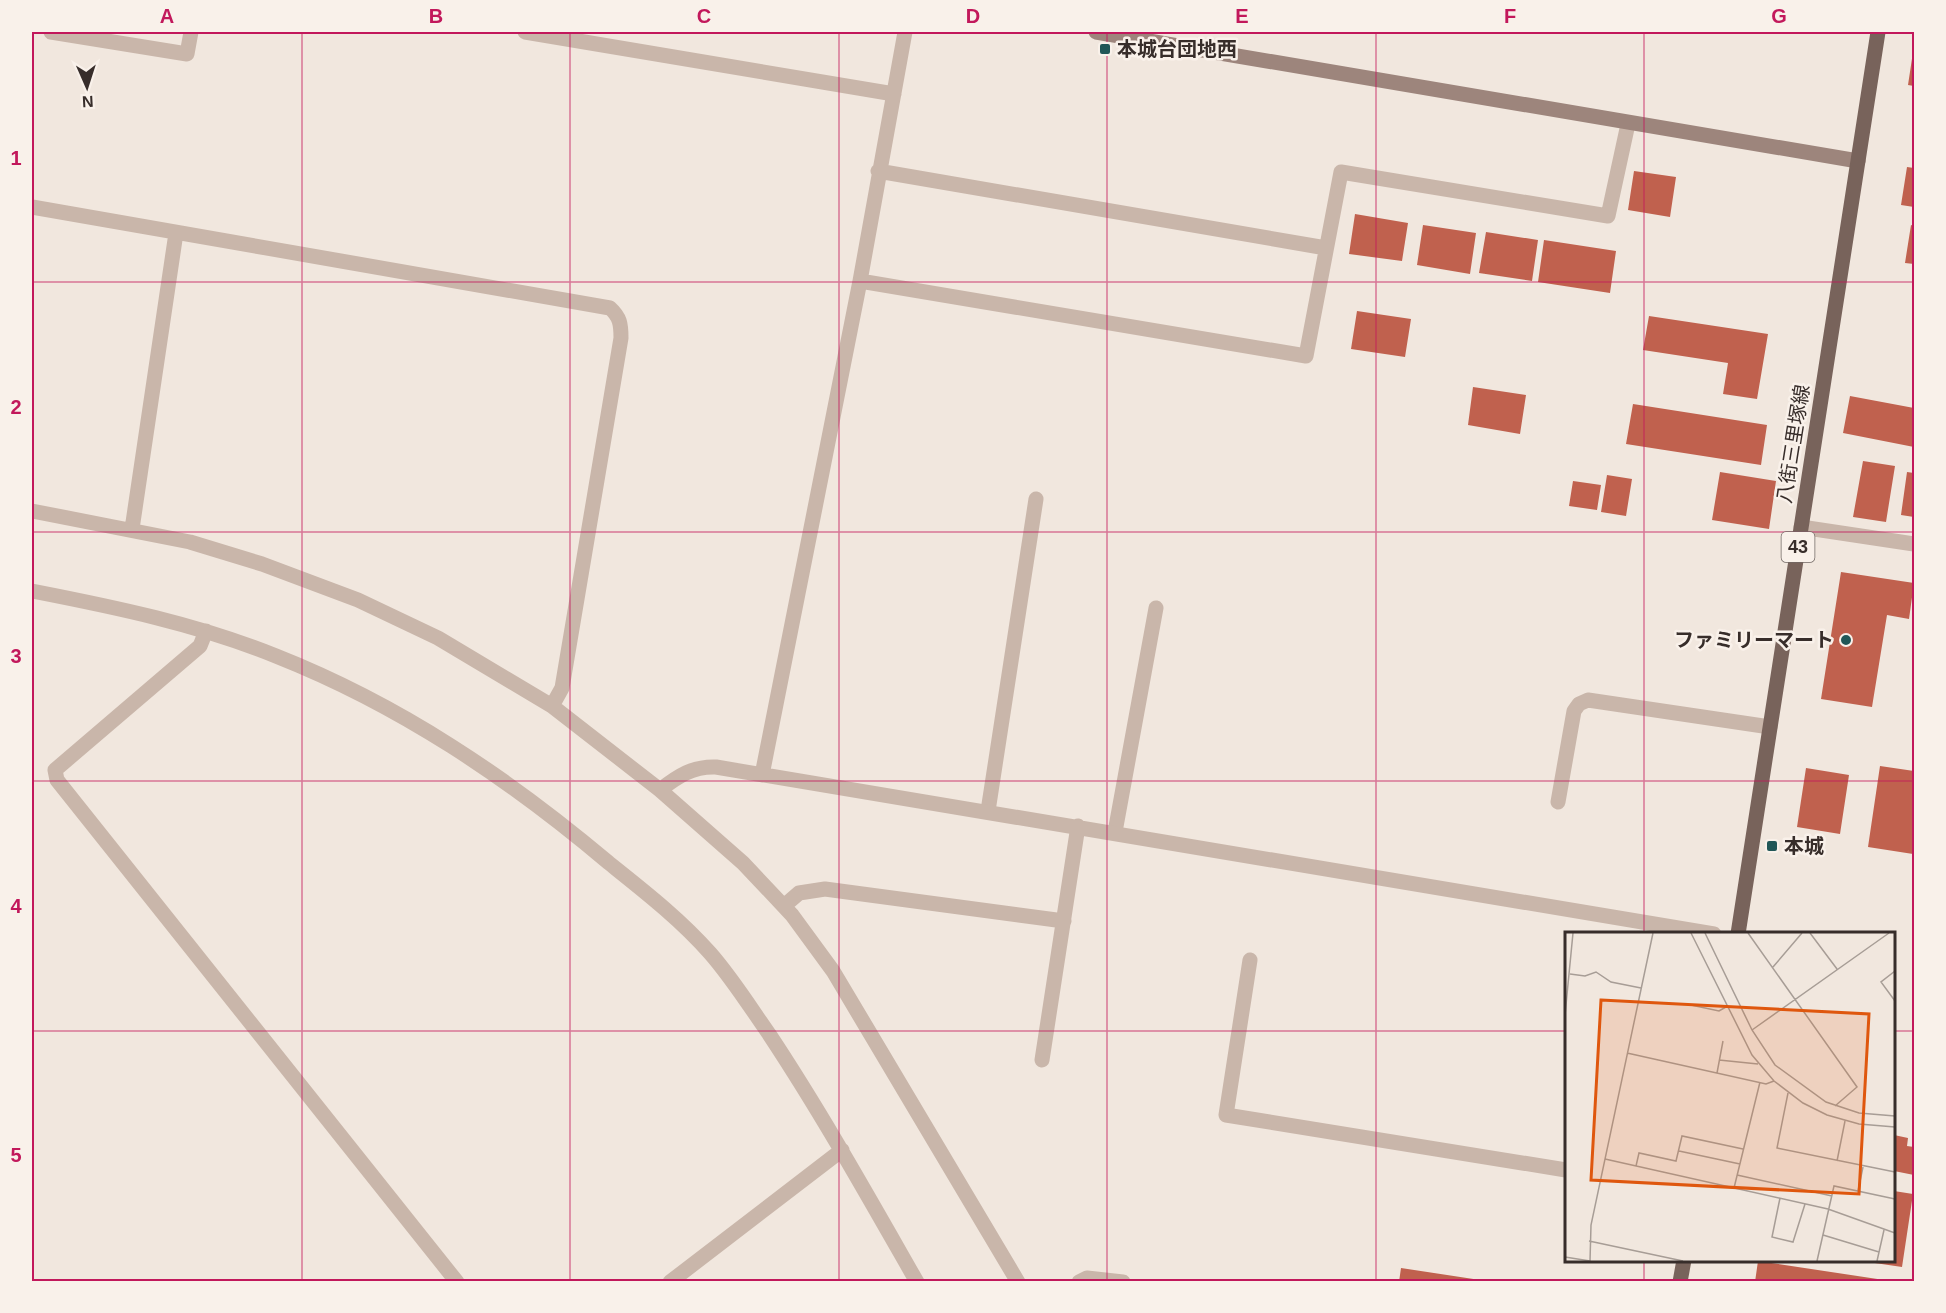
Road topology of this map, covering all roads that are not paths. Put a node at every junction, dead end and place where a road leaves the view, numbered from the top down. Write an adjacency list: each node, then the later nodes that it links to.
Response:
1 (51, 32): 2 (street)
2 (190, 32)
3 (525, 32): 7 (street)
4 (905, 32): 7 (street)
5 (1096, 32): 8 (street)
6 (1878, 32): 9 (main road, 八街三里塚線 / 43)
7 (894, 94): 10 (street)
8 (1628, 124): 9 (street); 13 (street)
9 (1858, 161): 17 (main road, 八街三里塚線 / 43)
10 (878, 171): 13 (street); 14 (street)
11 (32, 207): 12 (street)
12 (176, 233): 18 (street); 23 (street)
13 (1326, 248): 14 (street)
14 (860, 281): 25 (street)
15 (1036, 499): 28 (street)
16 (32, 511): 18 (street)
17 (1801, 527): 19 (street); 24 (main road, 八街三里塚線 / 43)
18 (132, 529): 23 (street)
19 (1914, 544)
20 (32, 591): 22 (street)
21 (1156, 608): 30 (street)
22 (206, 631): 37 (street); 40 (street)
23 (552, 706): 26 (street)
24 (1770, 727): 27 (street); 34 (main road, 八街三里塚線 / 43)
25 (762, 775): 26 (street); 28 (street)
26 (660, 790): 31 (street)
27 (1558, 802)
28 (988, 811): 29 (street)
29 (1078, 826): 30 (street); 32 (street)
30 (1115, 832): 33 (street)
31 (784, 906): 32 (street); 43 (street)
32 (1064, 921): 36 (street)
33 (1708, 932)
34 (1738, 932)
35 (1250, 960): 38 (street)
36 (1042, 1060)
37 (842, 1150): 41 (street); 42 (street)
38 (1565, 1170)
39 (1684, 1262): 46 (main road)
40 (457, 1281)
41 (670, 1281)
42 (917, 1281)
43 (1018, 1281)
44 (1079, 1281): 45 (street)
45 (1123, 1281)
46 (1680, 1281)

